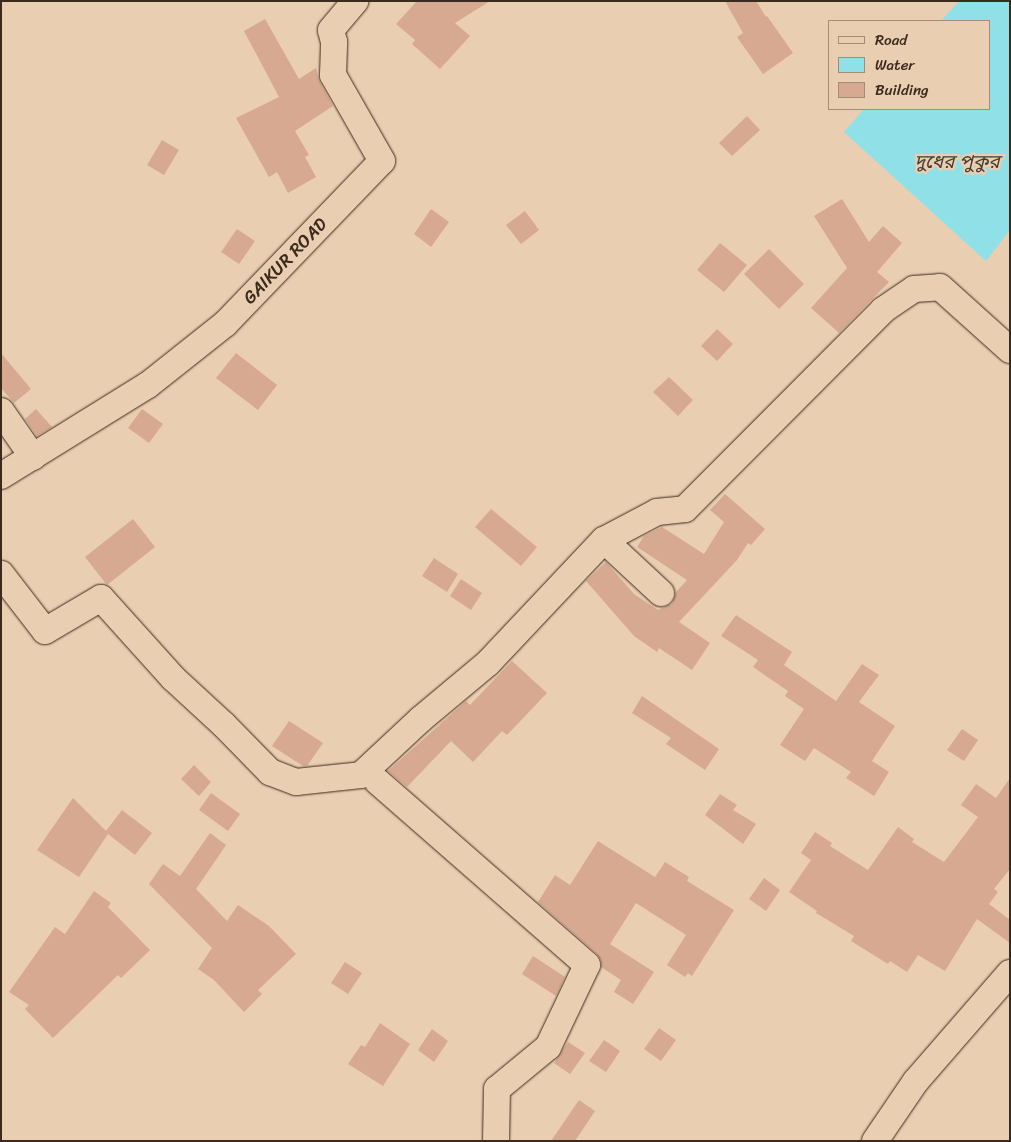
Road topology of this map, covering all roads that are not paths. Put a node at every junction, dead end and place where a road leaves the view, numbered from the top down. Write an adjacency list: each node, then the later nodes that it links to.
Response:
1 (355, 1): 4 (street, GAIKUR ROAD)
2 (1010, 350): 6 (street)
3 (1, 411): 4 (street)
4 (33, 457): 5 (street)
5 (1, 476)
6 (604, 540): 7 (street); 8 (street)
7 (1, 574)
8 (661, 593)
9 (377, 781): 11 (street)
10 (1010, 973): 12 (street)
11 (496, 1141)
12 (875, 1141)

